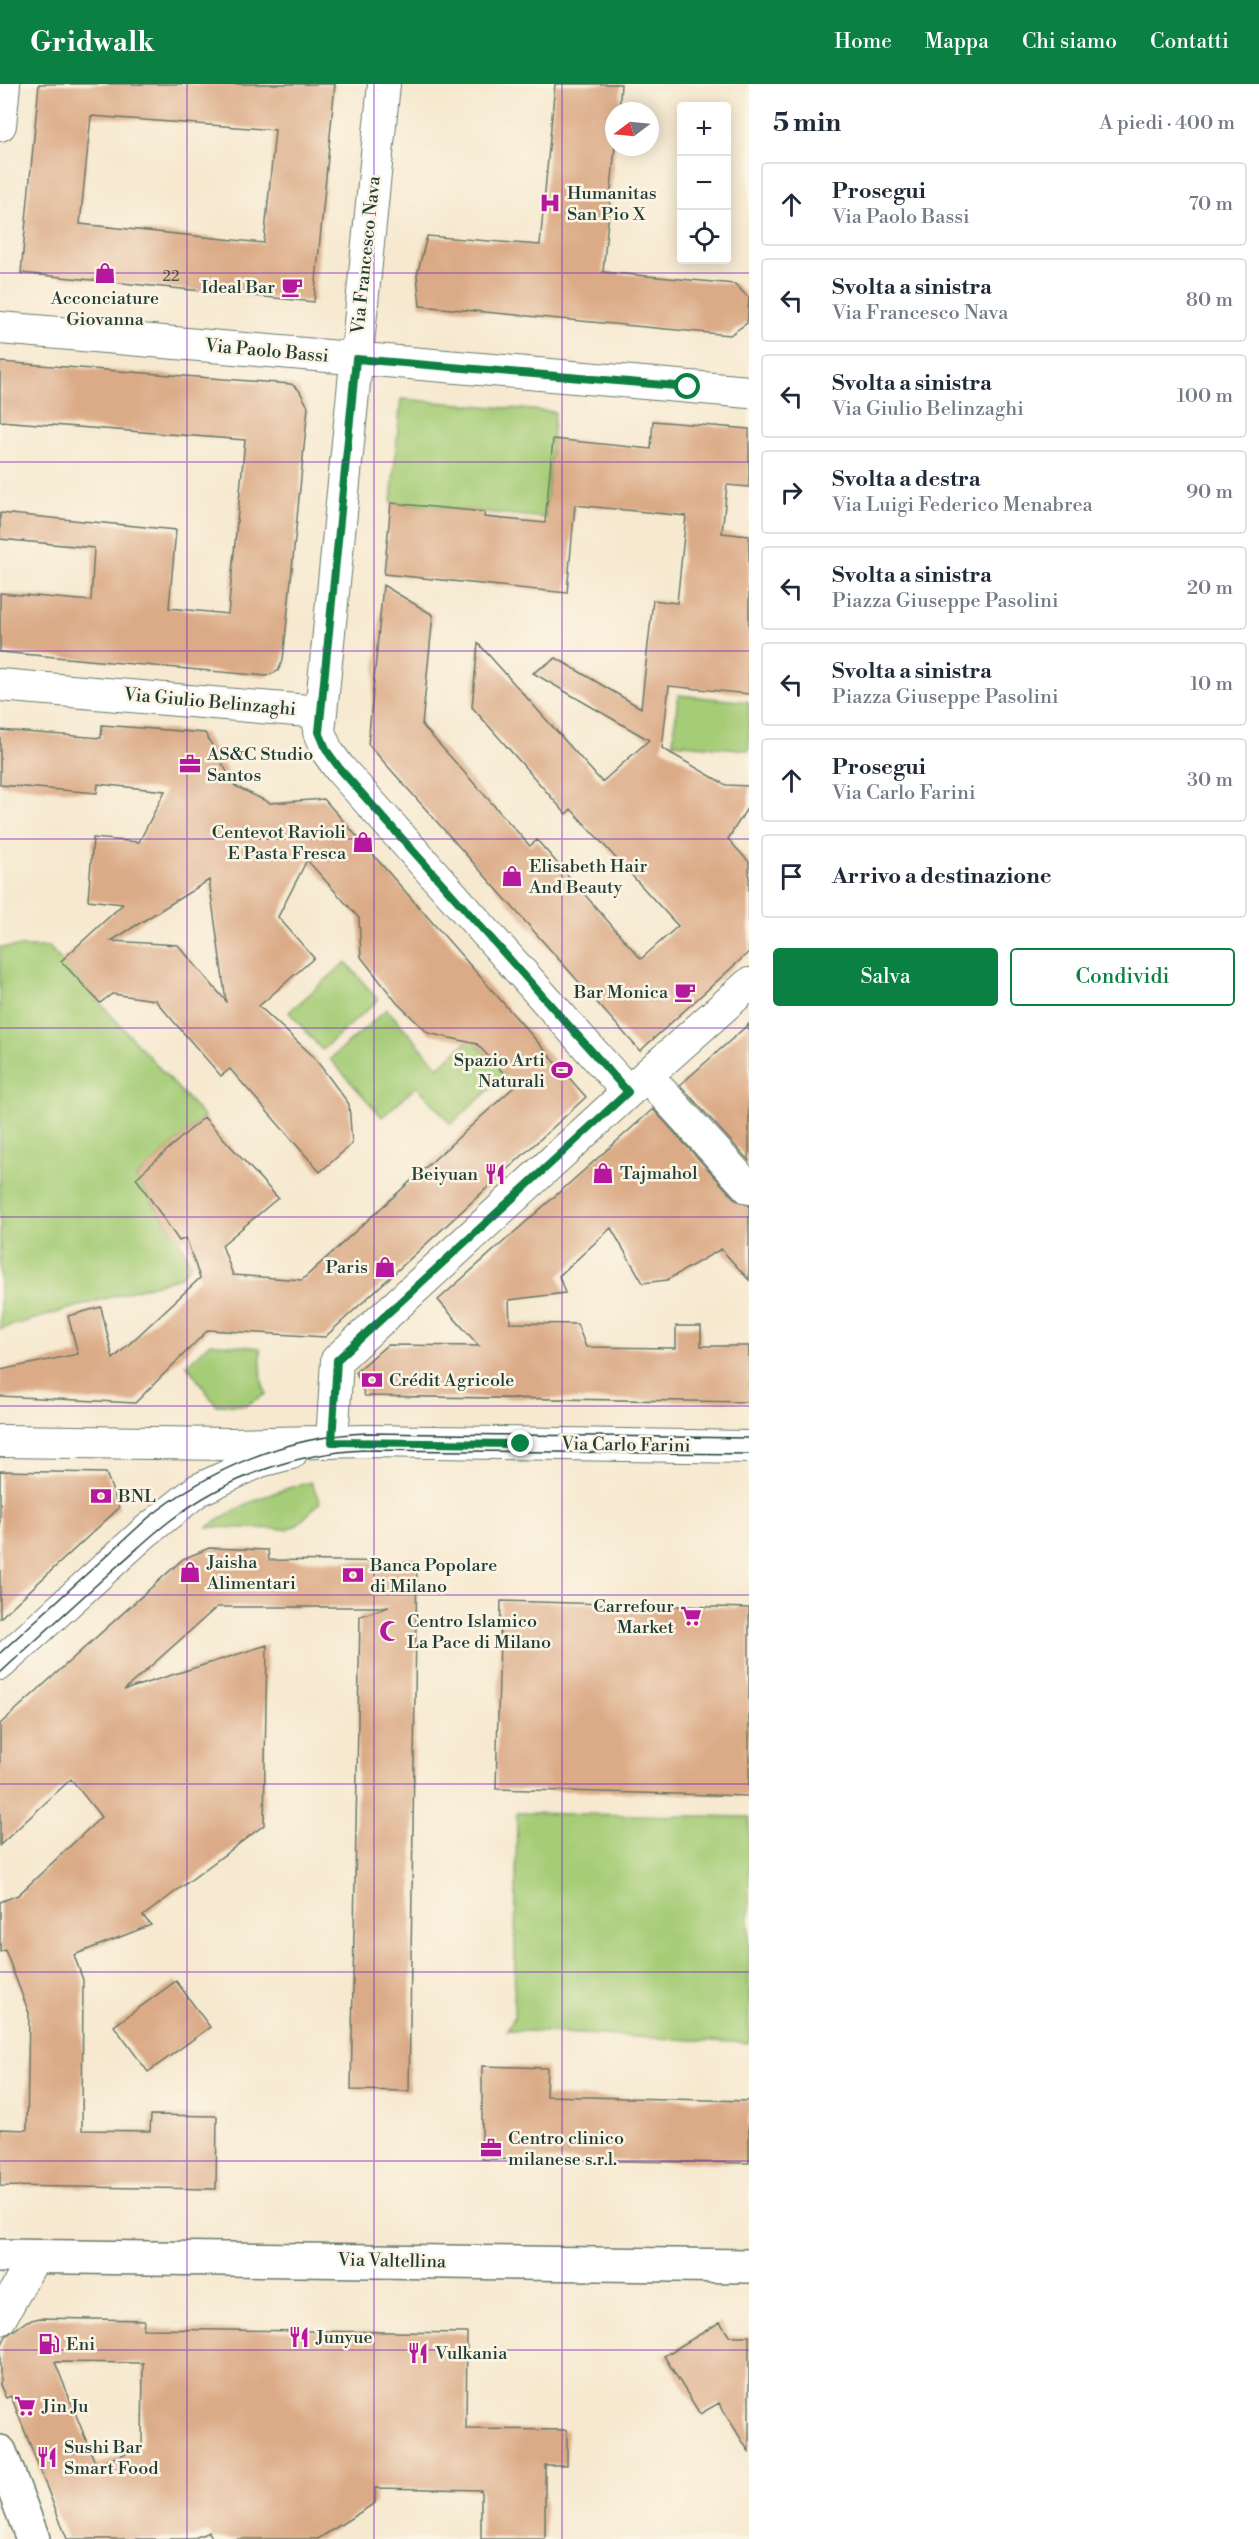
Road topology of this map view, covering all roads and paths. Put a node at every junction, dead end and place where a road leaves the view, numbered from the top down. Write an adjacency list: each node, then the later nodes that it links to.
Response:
1 (4, 84): 3 (street)
2 (384, 84): 5 (street, Via Francesco Nava)
3 (0, 125)
4 (0, 328): 5 (street, Via Paolo Bassi)
5 (356, 359): 6 (street, Via Paolo Bassi); 8 (street, Via Francesco Nava)
6 (749, 392)
7 (0, 685): 8 (street, Via Giulio Belinzaghi)
8 (320, 712): 10 (street, Via Giulio Belinzaghi)
9 (749, 984): 10 (street)
10 (638, 1084): 11 (street, Via Giulio Belinzaghi); 13 (street)
11 (749, 1188)
12 (0, 1441): 13 (street)
13 (332, 1442): 14 (street, Via Carlo Farini); 15 (street)
14 (747, 1448)
15 (0, 1664)
16 (0, 2256): 17 (main road, Via Valtellina)
17 (35, 2256): 18 (main road, Via Valtellina); 19 (street)
18 (749, 2266)
19 (0, 2319)
20 (0, 2452): 21 (main road)
21 (33, 2539)

